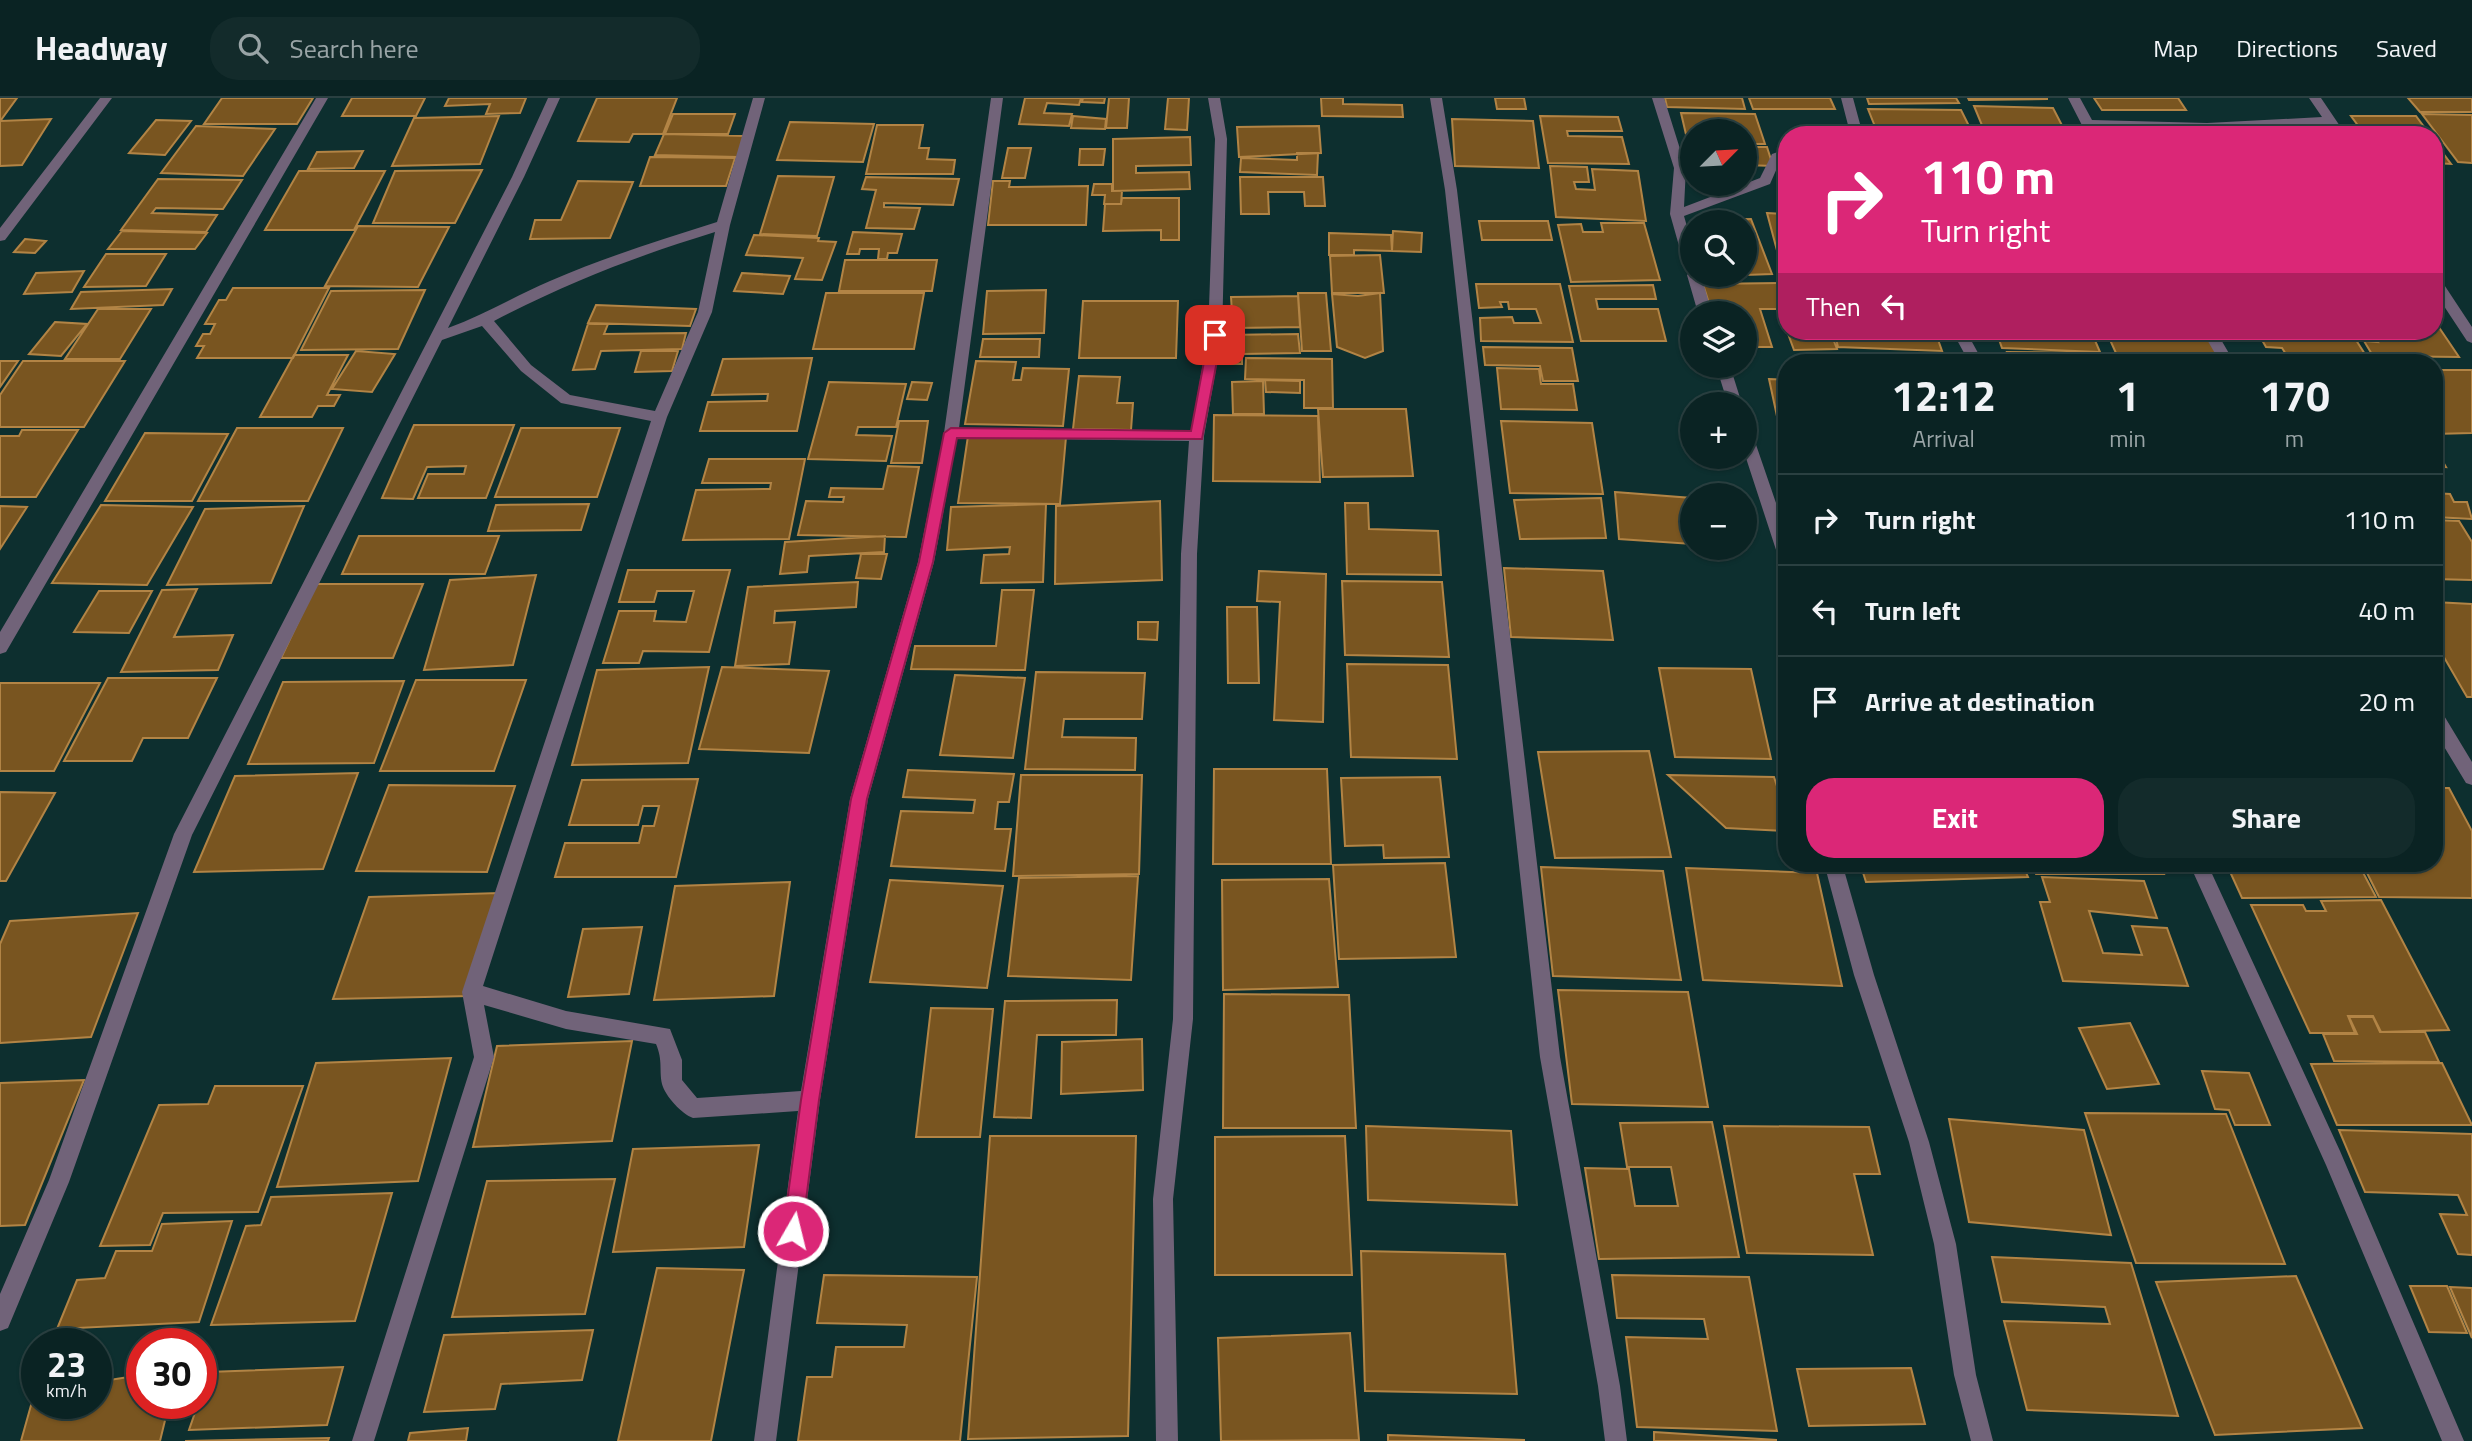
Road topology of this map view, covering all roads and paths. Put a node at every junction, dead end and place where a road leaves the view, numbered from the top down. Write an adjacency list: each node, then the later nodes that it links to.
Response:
1 (106, 98): 21 (street)
2 (322, 98): 31 (street)
3 (554, 98): 24 (street)
4 (759, 98): 19 (street)
5 (998, 98): 27 (street)
6 (1214, 98): 28 (street)
7 (1436, 98): 42 (street)
8 (1658, 98): 18 (street)
9 (1847, 98): 13 (street)
10 (2074, 98): 14 (street)
11 (2315, 98): 12 (street)
12 (2330, 120): 15 (street); 16 (street)
13 (1854, 126)
14 (2088, 126)
15 (2225, 126)
16 (2334, 126)
17 (1778, 156): 18 (street)
18 (1677, 214): 20 (street)
19 (723, 225): 23 (street); 26 (street)
20 (1680, 225)
21 (0, 237)
22 (2443, 294): 25 (street)
23 (485, 320): 24 (street); 26 (street)
24 (434, 338): 38 (street)
25 (2472, 338)
26 (660, 417): 36 (street)
27 (951, 433): 28 (street); 37 (street)
28 (1197, 436): 41 (street)
29 (1757, 469): 30 (street)
30 (1778, 532)
31 (0, 647)
32 (2443, 729): 33 (street)
33 (2472, 778)
34 (1835, 872): 43 (street)
35 (2202, 872): 44 (street)
36 (472, 992): 37 (street); 39 (street)
37 (810, 1100): 40 (street)
38 (0, 1320)
39 (363, 1441)
40 (765, 1441)
41 (1167, 1441)
42 (1616, 1441)
43 (1982, 1441)
44 (2453, 1441)

